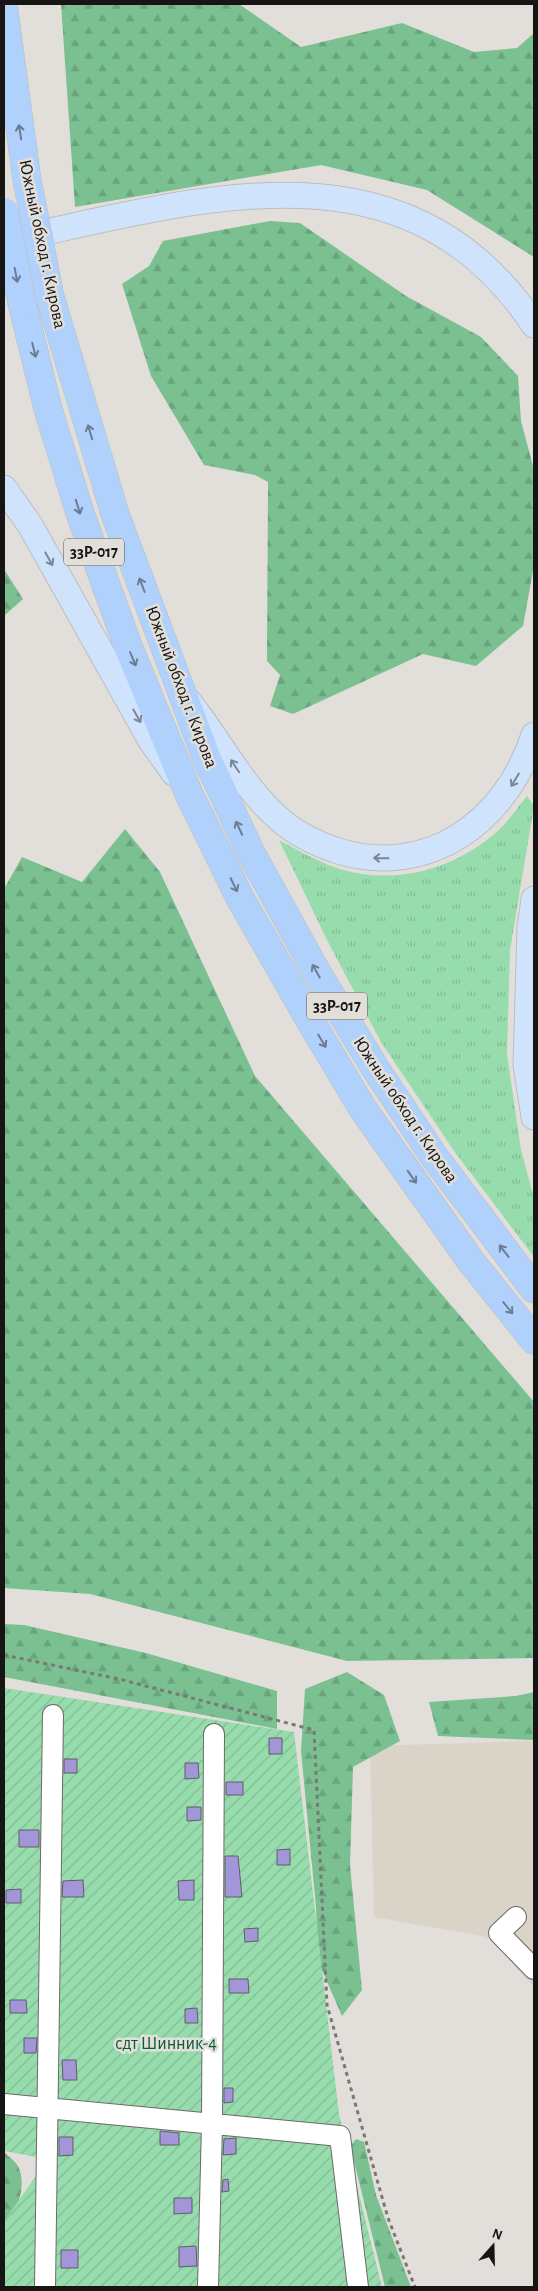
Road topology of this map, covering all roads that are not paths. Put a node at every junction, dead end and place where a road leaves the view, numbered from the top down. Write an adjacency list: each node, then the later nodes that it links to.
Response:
1 (4, 11): 6 (highway, Южный обход г. Кирова / 33Р-017, one-way to 1, bridge)
2 (4, 212): 8 (highway, Южный обход г. Кирова / 33Р-017, one-way to 8, bridge)
3 (4, 241): 4 (main road)
4 (534, 325)
5 (4, 488): 8 (main road, one-way to 8)
6 (185, 696): 7 (main road, one-way to 6); 11 (highway, Южный обход г. Кирова / 33Р-017, one-way to 6)
7 (534, 735)
8 (189, 794): 12 (highway, Южный обход г. Кирова / 33Р-017, one-way to 12)
9 (534, 899): 10 (main road)
10 (534, 1117)
11 (534, 1289)
12 (534, 1340)
13 (53, 1715): 18 (street)
14 (214, 1734): 19 (street)
15 (516, 1917): 16 (street)
16 (534, 1969)
17 (4, 2104): 18 (street)
18 (49, 2107): 19 (street); 20 (street)
19 (212, 2124): 21 (street); 22 (street)
20 (45, 2287)
21 (208, 2287)
22 (358, 2287)

